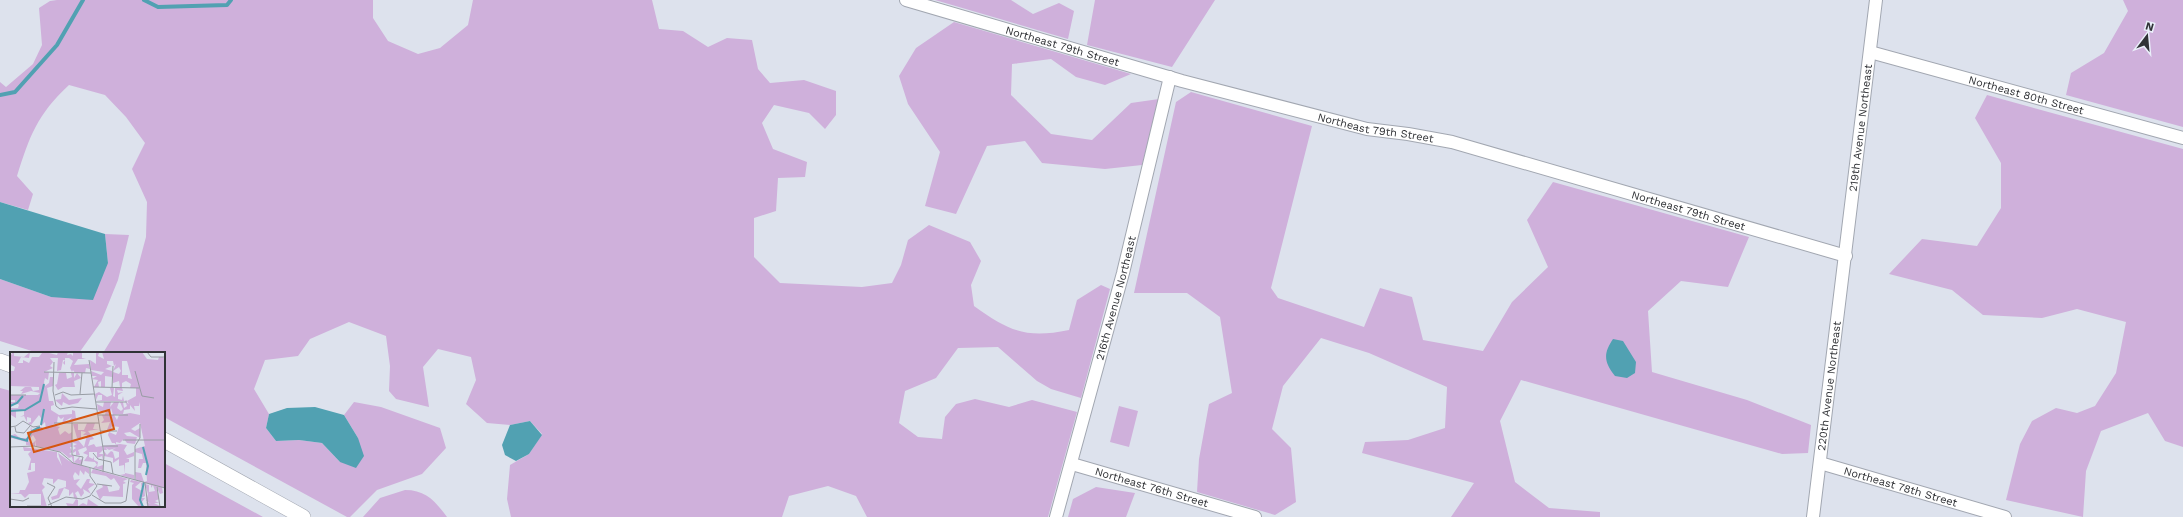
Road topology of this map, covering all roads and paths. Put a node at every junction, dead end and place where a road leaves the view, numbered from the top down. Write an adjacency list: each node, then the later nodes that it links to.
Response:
1 (906, 0): 4 (street, Northeast 79th Street)
2 (1876, 0): 3 (street, 219th Avenue Northeast)
3 (1870, 52): 5 (street, Northeast 80th Street); 6 (street, 219th Avenue Northeast)
4 (1170, 77): 6 (street, Northeast 79th Street); 11 (street, 216th Avenue Northeast)
5 (2183, 138)
6 (1846, 256): 10 (street, 220th Avenue Northeast)
7 (0, 361): 8 (street)
8 (10, 365)
9 (165, 441): 12 (street)
10 (1820, 463): 15 (street, 220th Avenue Northeast); 16 (street, Northeast 78th Street)
11 (1072, 464): 13 (street, 216th Avenue Northeast); 14 (street, Northeast 76th Street)
12 (303, 517)
13 (1056, 517)
14 (1255, 517)
15 (1813, 517)
16 (2005, 517)

